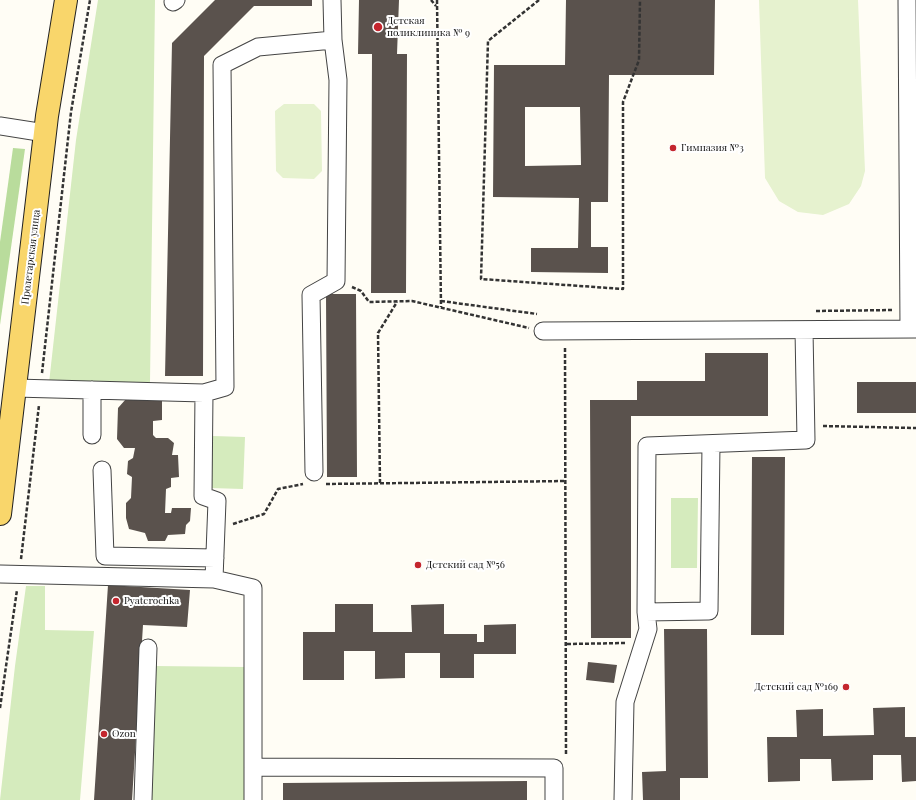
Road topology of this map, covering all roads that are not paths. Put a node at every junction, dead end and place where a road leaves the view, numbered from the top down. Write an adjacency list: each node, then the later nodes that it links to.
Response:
1 (66, 0): 6 (main road, Пролетарская улица)
2 (332, 0): 4 (street)
3 (907, 0): 8 (street)
4 (333, 40): 12 (street); 16 (street)
5 (0, 126): 6 (street)
6 (45, 133): 10 (main road, Пролетарская улица)
7 (542, 323): 9 (street)
8 (913, 329): 9 (street)
9 (804, 330): 14 (street)
10 (15, 388): 11 (street); 17 (main road, Пролетарская улица)
11 (92, 390): 12 (street); 13 (street)
12 (204, 393): 18 (street)
13 (92, 435)
14 (711, 444): 21 (street); 21 (street)
15 (102, 470): 18 (street)
16 (316, 480)
17 (0, 514)
18 (215, 558): 20 (street)
19 (0, 574): 20 (street)
20 (214, 579): 23 (street)
21 (646, 612): 27 (street)
22 (148, 648): 24 (street)
23 (253, 767): 25 (street); 26 (street)
24 (143, 800)
25 (253, 800)
26 (554, 800)
27 (623, 800)

